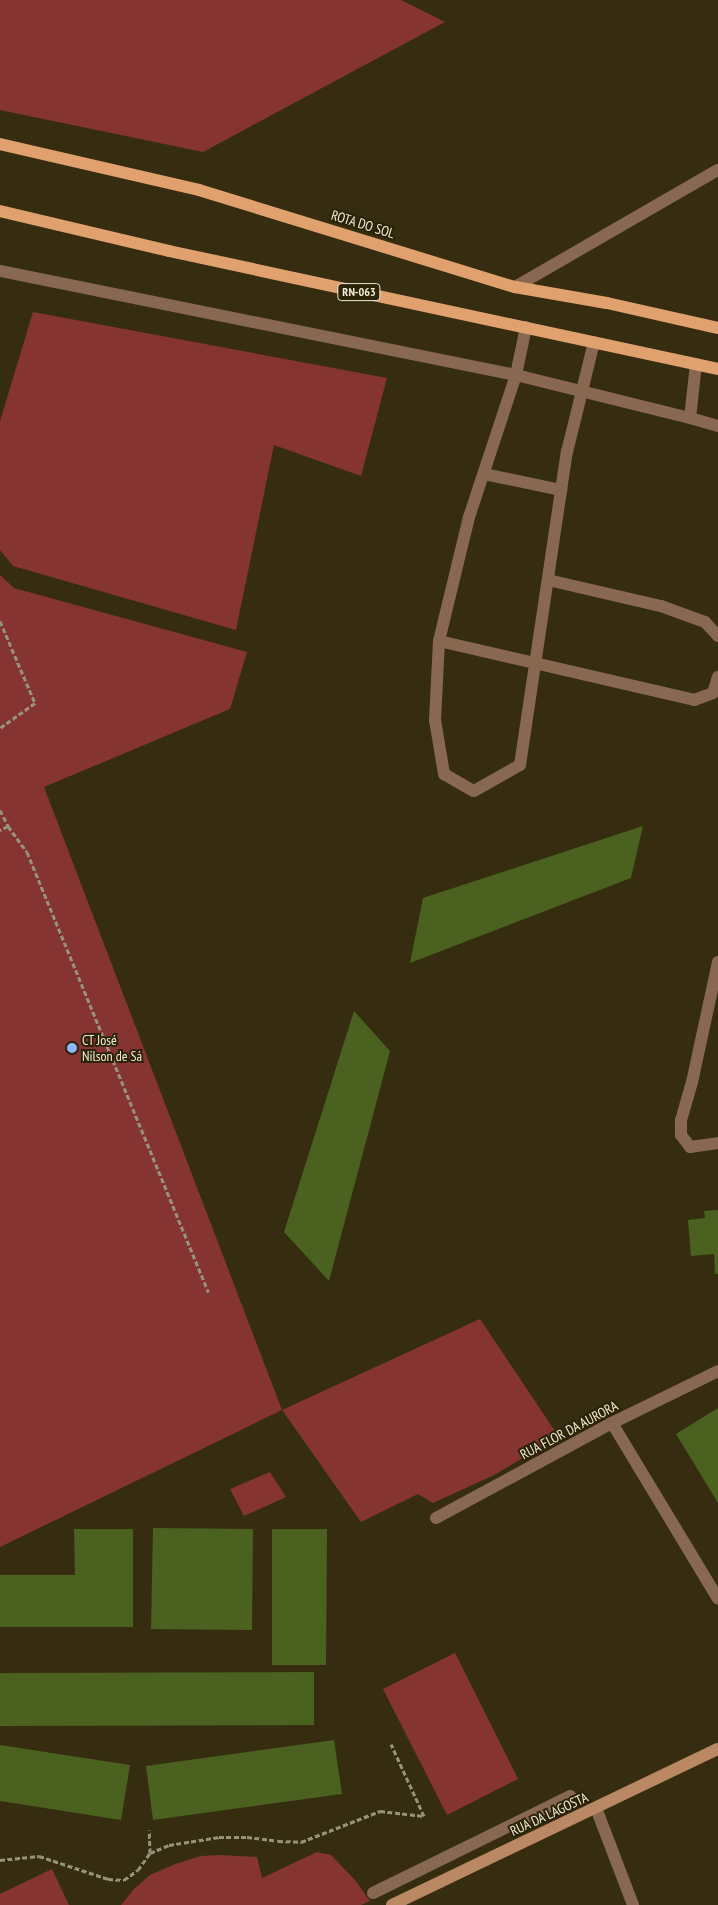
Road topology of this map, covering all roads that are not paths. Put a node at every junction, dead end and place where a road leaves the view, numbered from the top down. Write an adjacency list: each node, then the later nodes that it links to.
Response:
1 (0, 144): 5 (main road, ROTA DO SOL)
2 (718, 170): 5 (street)
3 (0, 211): 6 (main road, RN-063)
4 (0, 270): 11 (street)
5 (515, 287): 7 (main road, ROTA DO SOL)
6 (526, 327): 8 (main road, RN-063); 11 (street)
7 (718, 328)
8 (594, 342): 9 (main road, RN-063); 12 (street)
9 (696, 364): 10 (main road, RN-063); 13 (street)
10 (718, 369)
11 (516, 375): 12 (street); 15 (street)
12 (580, 391): 13 (street); 16 (street)
13 (690, 418): 14 (street)
14 (718, 426)
15 (484, 474): 16 (street); 19 (street)
16 (561, 490): 17 (street)
17 (548, 580): 18 (street); 20 (street)
18 (718, 636)
19 (439, 642): 20 (street); 20 (street)
20 (535, 663): 21 (street)
21 (718, 677)
22 (718, 962): 23 (street)
23 (718, 1143)
24 (718, 1371): 25 (street, RUA FLOR DA AURORA)
25 (612, 1423): 26 (street, RUA FLOR DA AURORA); 27 (street)
26 (436, 1518)
27 (718, 1599)
28 (718, 1749): 30 (street, RUA DA LAGOSTA)
29 (570, 1796): 31 (street)
30 (596, 1808): 32 (street, RUA DA LAGOSTA); 33 (street)
31 (373, 1893)
32 (392, 1905)
33 (633, 1905)

